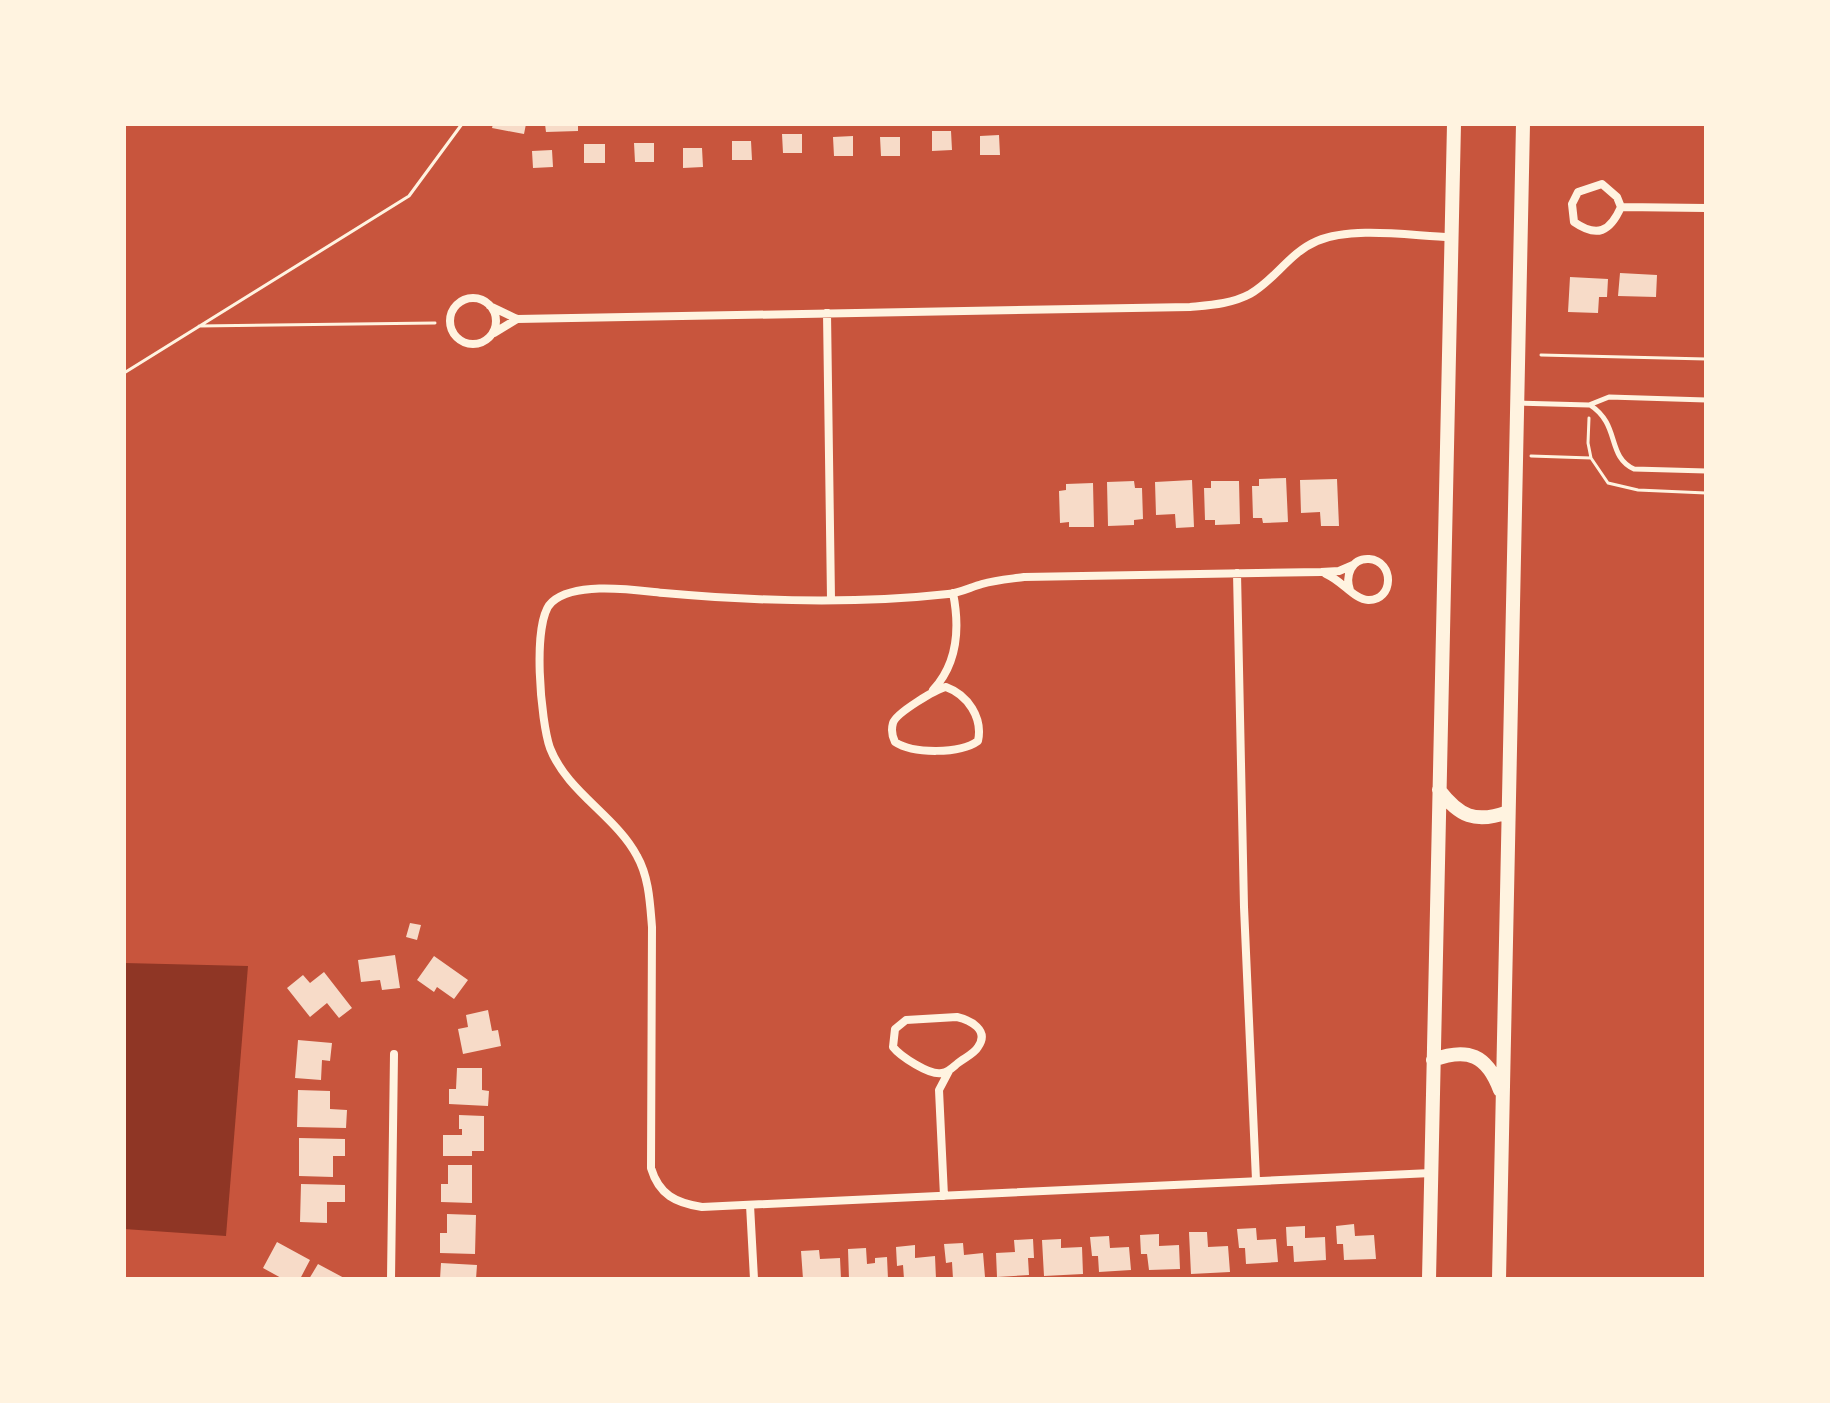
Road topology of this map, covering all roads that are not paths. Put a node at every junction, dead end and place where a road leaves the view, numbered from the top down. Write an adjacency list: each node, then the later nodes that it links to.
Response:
1 (1454, 124): 5 (main road)
2 (1523, 124): 11 (main road)
3 (1621, 207): 3 (street); 4 (street)
4 (1706, 208)
5 (1451, 237): 7 (street); 23 (main road)
6 (490, 306): 8 (street); 9 (street); 9 (street)
7 (827, 313): 8 (street); 19 (street)
8 (517, 319): 9 (street)
9 (492, 334)
10 (1706, 400): 12 (lane)
11 (1517, 403): 12 (lane); 24 (main road)
12 (1589, 405): 13 (lane)
13 (1706, 471)
14 (1353, 565): 15 (street); 17 (street); 17 (street)
15 (1321, 572): 16 (street); 17 (street)
16 (1237, 573): 18 (street); 32 (street)
17 (1350, 590)
18 (953, 593): 19 (street); 20 (street)
19 (831, 599): 34 (street)
20 (948, 670): 21 (street); 22 (street)
21 (930, 693): 22 (street); 22 (street)
22 (962, 696)
23 (1439, 790): 24 (main road); 26 (main road)
24 (1508, 812): 30 (main road)
25 (394, 1054): 35 (street)
26 (1433, 1060): 30 (main road); 31 (main road)
27 (923, 1068): 28 (street); 28 (street); 29 (street)
28 (950, 1070): 29 (street)
29 (939, 1090): 33 (street)
30 (1503, 1098): 38 (main road)
31 (1431, 1173): 32 (street); 37 (main road)
32 (1256, 1180): 33 (street)
33 (944, 1196): 34 (street)
34 (750, 1205): 36 (street)
35 (391, 1279)
36 (754, 1279)
37 (1429, 1279)
38 (1499, 1279)

